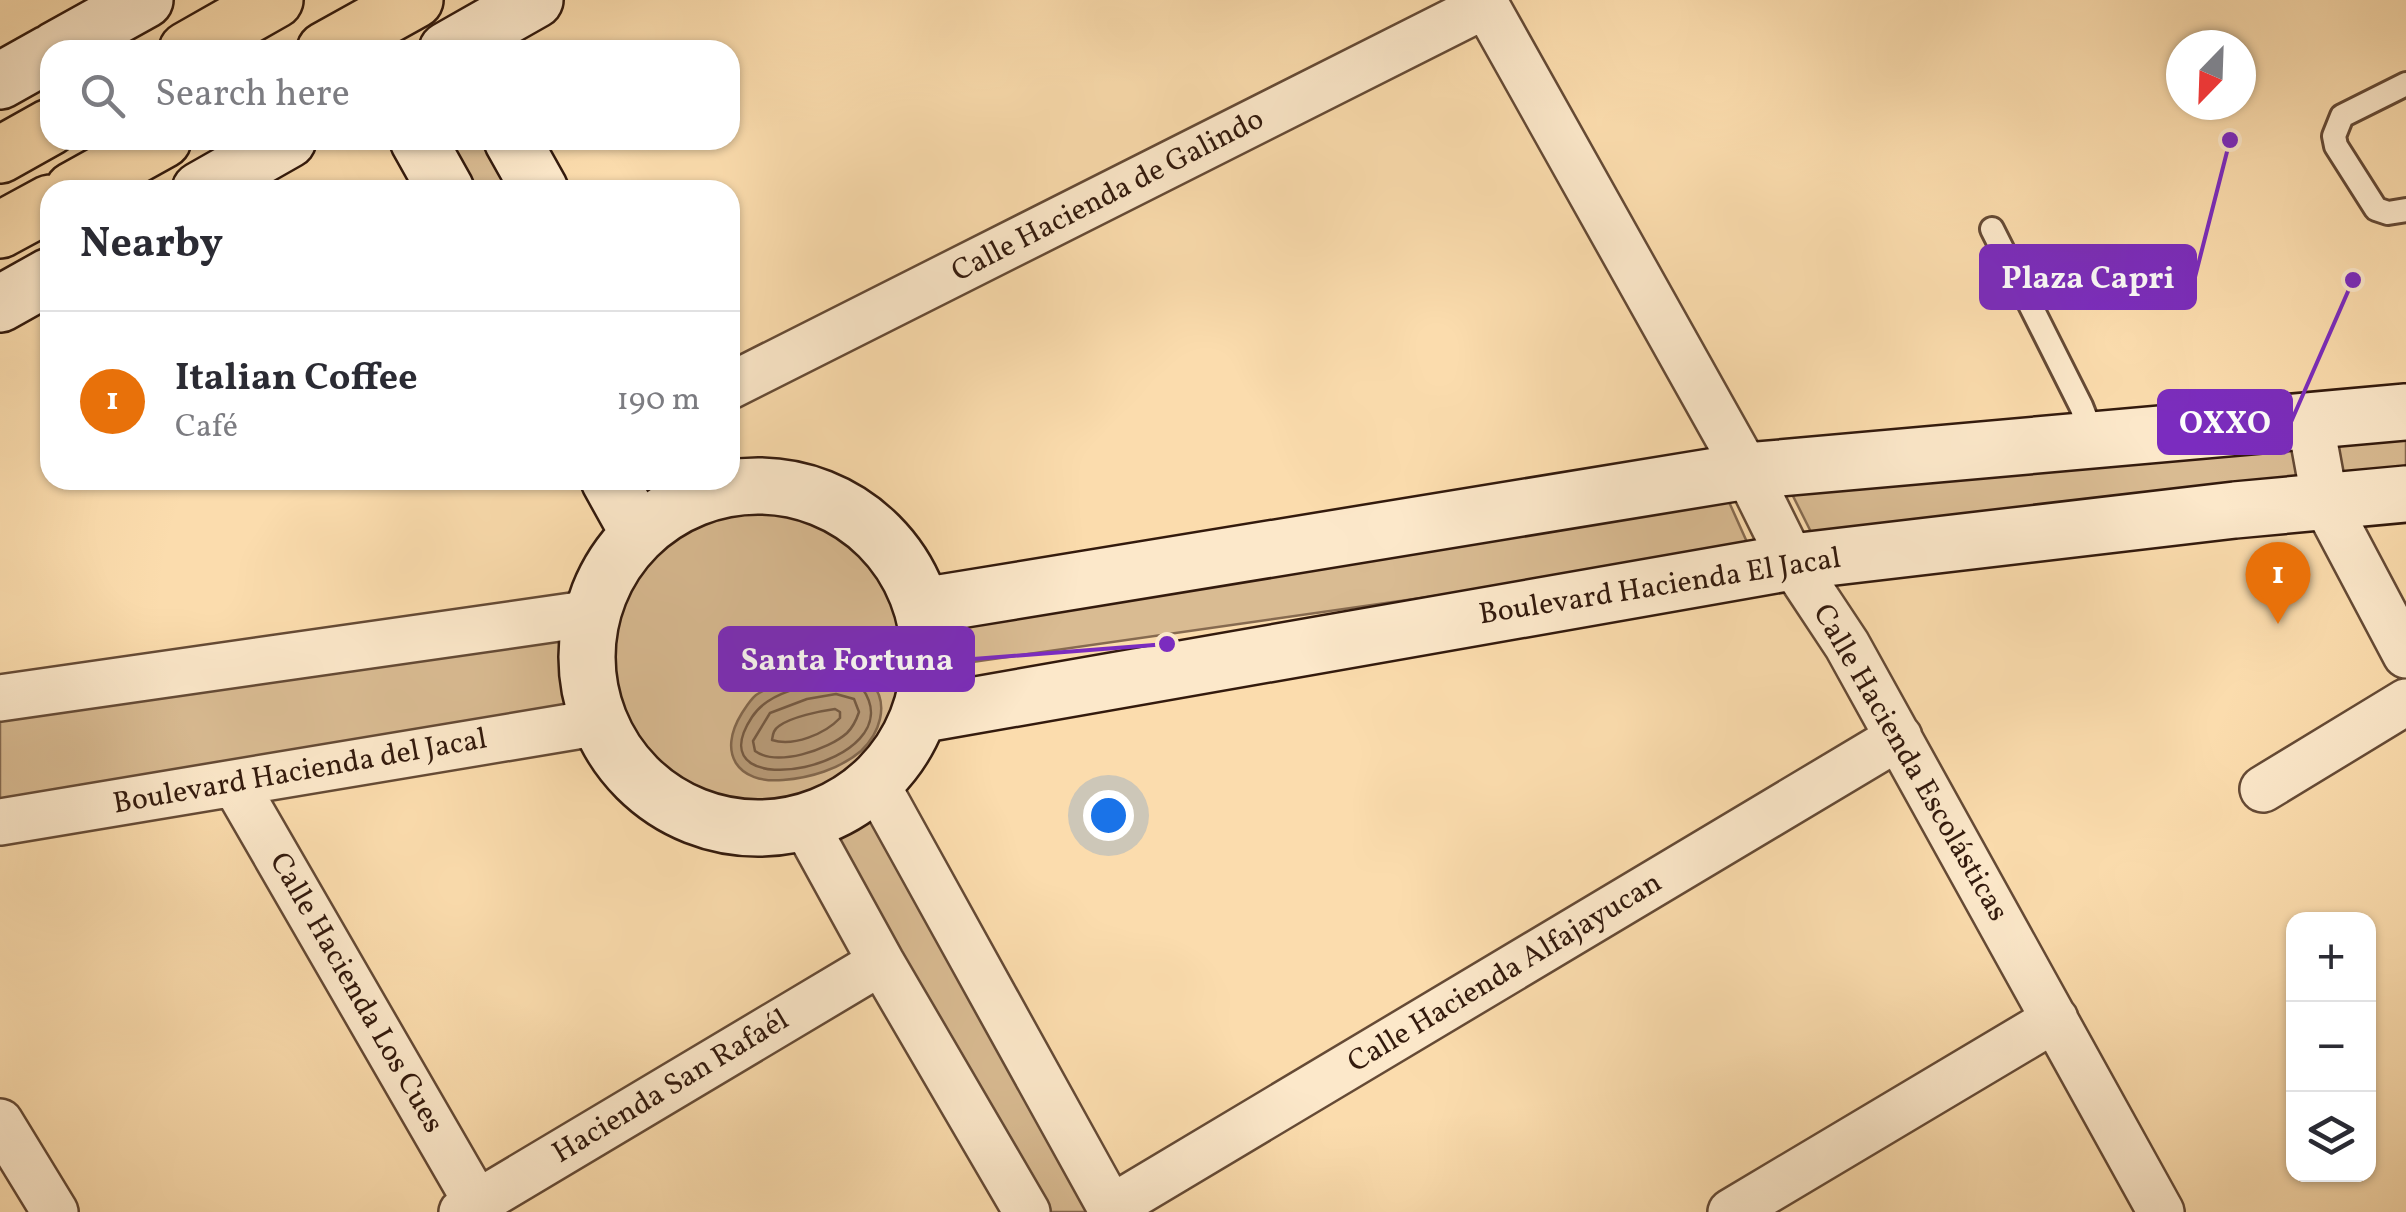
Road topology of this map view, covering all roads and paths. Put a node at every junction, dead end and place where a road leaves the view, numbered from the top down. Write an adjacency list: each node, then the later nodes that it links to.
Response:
1 (144, 0): 7 (main road)
2 (275, 0): 8 (highway)
3 (415, 0): 9 (highway)
4 (535, 0): 6 (main road)
5 (1484, 2): 29 (street, Calle Hacienda de Galindo); 33 (street, Calle Hacienda Escolásticas)
6 (450, 36)
7 (72, 40)
8 (204, 40)
9 (343, 40)
10 (40, 58): 11 (main road)
11 (0, 80)
12 (2406, 84): 24 (lane)
13 (40, 133): 18 (highway)
14 (145, 150): 19 (highway)
15 (270, 150): 20 (main road)
16 (424, 150): 21 (main road)
17 (518, 150): 22 (main road)
18 (0, 155)
19 (90, 180)
20 (218, 180)
21 (440, 180)
22 (534, 180)
23 (40, 208): 26 (highway)
24 (2406, 210)
25 (1992, 229): 32 (lane)
26 (0, 230)
27 (40, 282): 28 (main road)
28 (0, 304)
29 (740, 381)
30 (2406, 412): 31 (main road)
31 (2310, 420): 32 (main road); 38 (street)
32 (2094, 439): 33 (main road)
33 (1746, 471): 40 (street, Calle Hacienda Escolásticas); 41 (main road)
34 (740, 486): 41 (main road)
35 (615, 490): 39 (main road)
36 (702, 490): 39 (main road)
37 (2406, 494): 38 (main road, Boulevard Hacienda El Jacal)
38 (2325, 502): 40 (main road, Boulevard Hacienda El Jacal); 43 (street)
39 (639, 534): 42 (main road)
40 (1792, 562): 46 (main road, Boulevard Hacienda El Jacal); 48 (street, Calle Hacienda Escolásticas)
41 (922, 606): 46 (main road)
42 (593, 613): 44 (street); 47 (main road)
43 (2406, 654)
44 (0, 698)
45 (2406, 702): 51 (street)
46 (920, 716): 49 (main road)
47 (600, 722): 50 (street, Boulevard Hacienda del Jacal); 53 (main road)
48 (1899, 737): 55 (street, Calle Hacienda Escolásticas); 58 (street, Calle Hacienda Alfajayucan)
49 (875, 782): 53 (main road); 58 (street)
50 (235, 784): 52 (street, Boulevard Hacienda del Jacal); 57 (street, Calle Hacienda Los Cues)
51 (2264, 789)
52 (0, 822)
53 (804, 822): 54 (street)
54 (881, 962): 57 (street, Hacienda San Rafaél); 60 (street)
55 (2056, 1019): 61 (street); 62 (street, Calle Hacienda Escolásticas)
56 (0, 1122): 59 (street)
57 (469, 1208)
58 (1112, 1210)
59 (55, 1212)
60 (1027, 1212)
61 (1732, 1212)
62 (2161, 1212)

